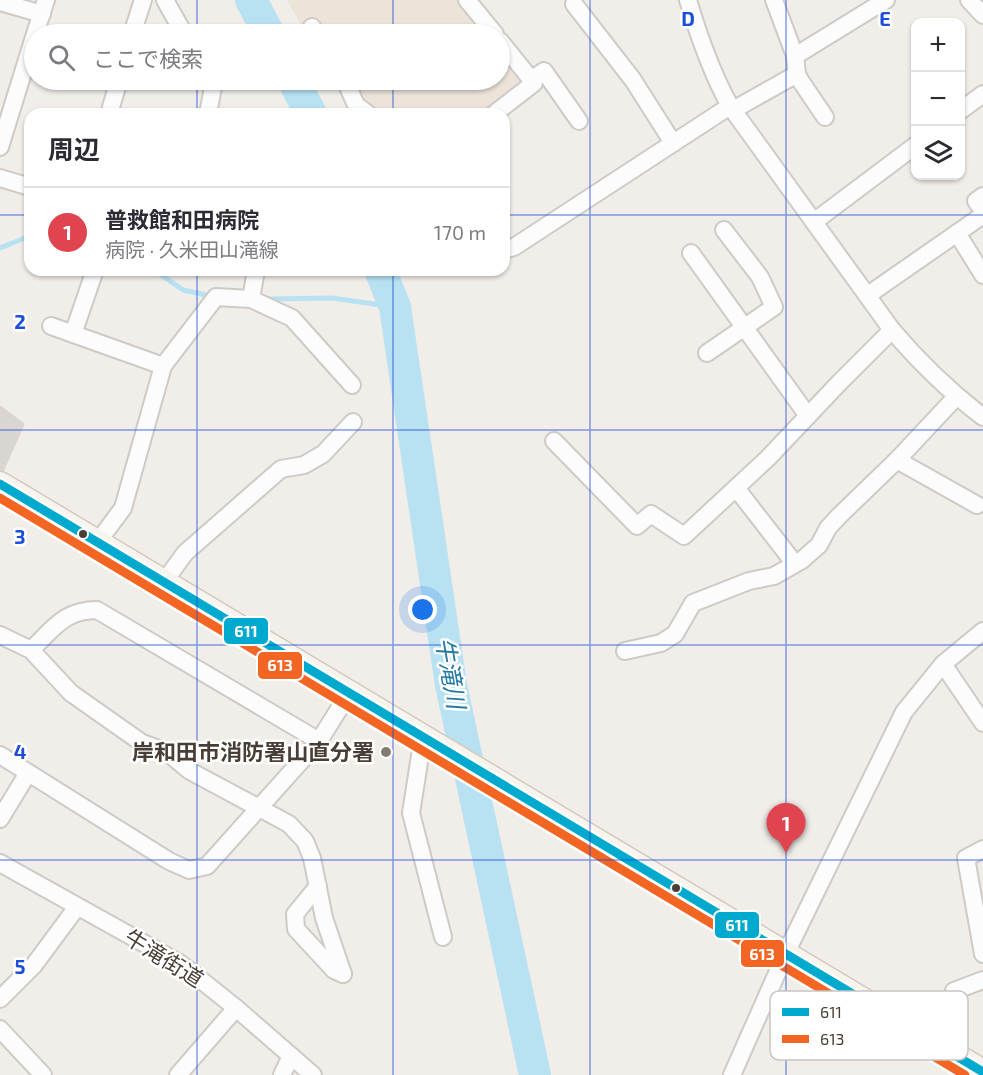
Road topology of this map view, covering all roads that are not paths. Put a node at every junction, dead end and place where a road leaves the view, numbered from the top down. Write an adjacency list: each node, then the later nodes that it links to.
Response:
1 (142, 0): 13 (street)
2 (165, 0): 14 (street)
3 (467, 0): 15 (street)
4 (688, 0): 29 (street)
5 (774, 0): 17 (street)
6 (886, 0): 17 (street)
7 (969, 0): 11 (street)
8 (0, 2): 10 (street)
9 (574, 4): 33 (street)
10 (44, 7): 12 (street)
11 (983, 15)
12 (39, 24)
13 (135, 24)
14 (178, 24)
15 (487, 24)
16 (510, 53): 20 (street)
17 (795, 56): 19 (street)
18 (24, 71): 34 (street)
19 (797, 74): 29 (street); 31 (street)
20 (531, 80): 28 (street); 32 (street)
21 (116, 90): 25 (street)
22 (212, 90): 26 (street)
23 (349, 90): 27 (street)
24 (981, 100): 30 (street)
25 (111, 108)
26 (209, 108)
27 (360, 108)
28 (502, 108)
29 (731, 108): 33 (street); 41 (street)
30 (965, 108)
31 (825, 117)
32 (579, 121)
33 (672, 143): 44 (street)
34 (0, 147)
35 (911, 148): 41 (street)
36 (0, 178): 37 (street)
37 (24, 185)
38 (983, 196): 39 (street)
39 (983, 210)
40 (983, 215): 43 (street)
41 (815, 221): 49 (street)
42 (724, 230): 52 (street)
43 (957, 233): 46 (street); 49 (street)
44 (510, 248)
45 (691, 253): 52 (street)
46 (983, 275)
47 (93, 276): 54 (street)
48 (255, 276): 50 (street)
49 (868, 295): 53 (street)
50 (252, 299): 56 (street); 57 (street)
51 (51, 326): 54 (street)
52 (744, 328): 55 (street); 59 (street)
53 (892, 330): 58 (street); 59 (street)
54 (73, 334): 56 (street)
55 (707, 353)
56 (163, 366): 67 (street)
57 (352, 385)
58 (969, 400): 60 (street); 63 (street)
59 (808, 416): 65 (street)
60 (983, 417)
61 (353, 422): 69 (street)
62 (554, 441): 65 (street)
63 (897, 460): 66 (street); 68 (street)
64 (0, 484): 67 (street)
65 (736, 488): 68 (street)
66 (977, 504)
67 (98, 543): 69 (street)
68 (795, 564): 73 (street)
69 (164, 582): 75 (street)
70 (983, 631): 74 (street)
71 (0, 635): 72 (street)
72 (31, 650): 78 (street); 81 (street)
73 (625, 651)
74 (943, 664): 76 (street); 88 (street)
75 (349, 693): 77 (street); 78 (street)
76 (983, 723)
77 (426, 739): 87 (street); 88 (street)
78 (319, 741): 81 (street)
79 (0, 755): 80 (street)
80 (28, 773): 81 (street); 82 (street)
81 (260, 809): 85 (street)
82 (0, 819)
83 (983, 849): 89 (street)
84 (0, 863): 86 (street, 牛滝街道)
85 (318, 886): 85 (street)
86 (77, 907): 93 (street); 94 (street, 牛滝街道)
87 (443, 937)
88 (786, 952): 91 (street); 101 (street)
89 (983, 954)
90 (983, 980): 92 (street)
91 (848, 991)
92 (954, 991)
93 (0, 999)
94 (236, 1008): 96 (street, 牛滝街道); 98 (street)
95 (0, 1029): 97 (street)
96 (291, 1056): 99 (street); 100 (street, 牛滝街道)
97 (43, 1075)
98 (177, 1075)
99 (282, 1075)
100 (313, 1075)
101 (732, 1075)

